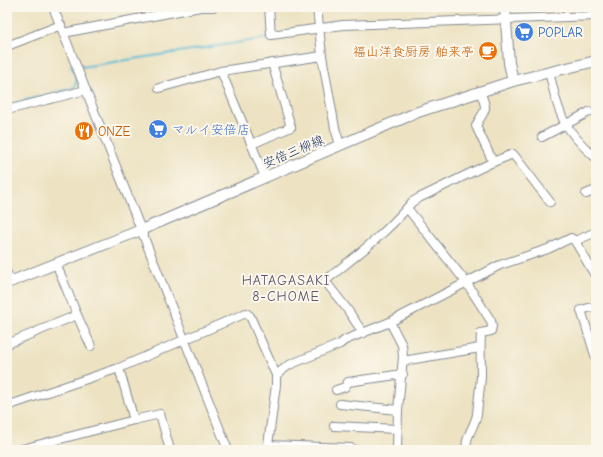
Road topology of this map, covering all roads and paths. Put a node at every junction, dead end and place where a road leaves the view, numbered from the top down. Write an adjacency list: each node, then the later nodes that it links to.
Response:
1 (53, 7): 9 (street)
2 (214, 7): 9 (street)
3 (269, 7): 8 (street)
4 (317, 7): 8 (street)
5 (505, 7): 7 (street)
6 (596, 16): 7 (street)
7 (506, 20): 8 (street); 16 (street)
8 (318, 28): 11 (street)
9 (62, 29): 10 (street); 18 (street)
10 (7, 46)
11 (322, 56): 13 (street); 25 (street)
12 (596, 61): 15 (street, 安倍三柳線)
13 (272, 63): 14 (street); 24 (street)
14 (221, 71): 17 (street); 24 (street)
15 (549, 72): 16 (street, 安倍三柳線); 22 (street)
16 (513, 81): 19 (street, 安倍三柳線)
17 (159, 88)
18 (86, 90): 20 (street); 33 (street)
19 (480, 91): 25 (street, 安倍三柳線); 27 (street)
20 (7, 110)
21 (589, 112): 22 (street)
22 (566, 124): 23 (street); 26 (street)
23 (542, 137)
24 (252, 144): 28 (street)
25 (340, 145): 28 (street, 安倍三柳線)
26 (595, 154)
27 (493, 162): 31 (street); 32 (street)
28 (265, 177): 33 (street, 安倍三柳線)
29 (596, 190): 30 (street)
30 (586, 194)
31 (550, 202)
32 (407, 208): 39 (street); 43 (street)
33 (141, 230): 36 (street, 安倍三柳線); 44 (street)
34 (596, 232): 35 (street)
35 (575, 241): 37 (street); 39 (street)
36 (56, 263): 38 (street, 安倍三柳線); 41 (street)
37 (595, 274)
38 (8, 279)
39 (466, 282): 42 (street); 47 (street)
40 (596, 306): 48 (street)
41 (77, 315): 45 (street); 46 (street)
42 (390, 322): 43 (street); 49 (street)
43 (363, 333): 51 (street)
44 (185, 341): 50 (street); 51 (street); 64 (street)
45 (7, 344)
46 (91, 346)
47 (480, 348): 49 (street); 67 (street)
48 (596, 358)
49 (403, 361): 52 (street)
50 (119, 368): 55 (street); 57 (street)
51 (276, 374): 60 (street)
52 (403, 374): 53 (street); 56 (street)
53 (336, 390)
54 (340, 404): 56 (street)
55 (7, 406)
56 (398, 410): 59 (street)
57 (134, 420): 62 (street); 63 (street)
58 (334, 426): 59 (street)
59 (398, 429): 66 (street)
60 (266, 448): 61 (street)
61 (296, 448): 65 (street)
62 (18, 450)
63 (170, 450)
64 (228, 450)
65 (355, 450)
66 (398, 450)
67 (467, 450)

